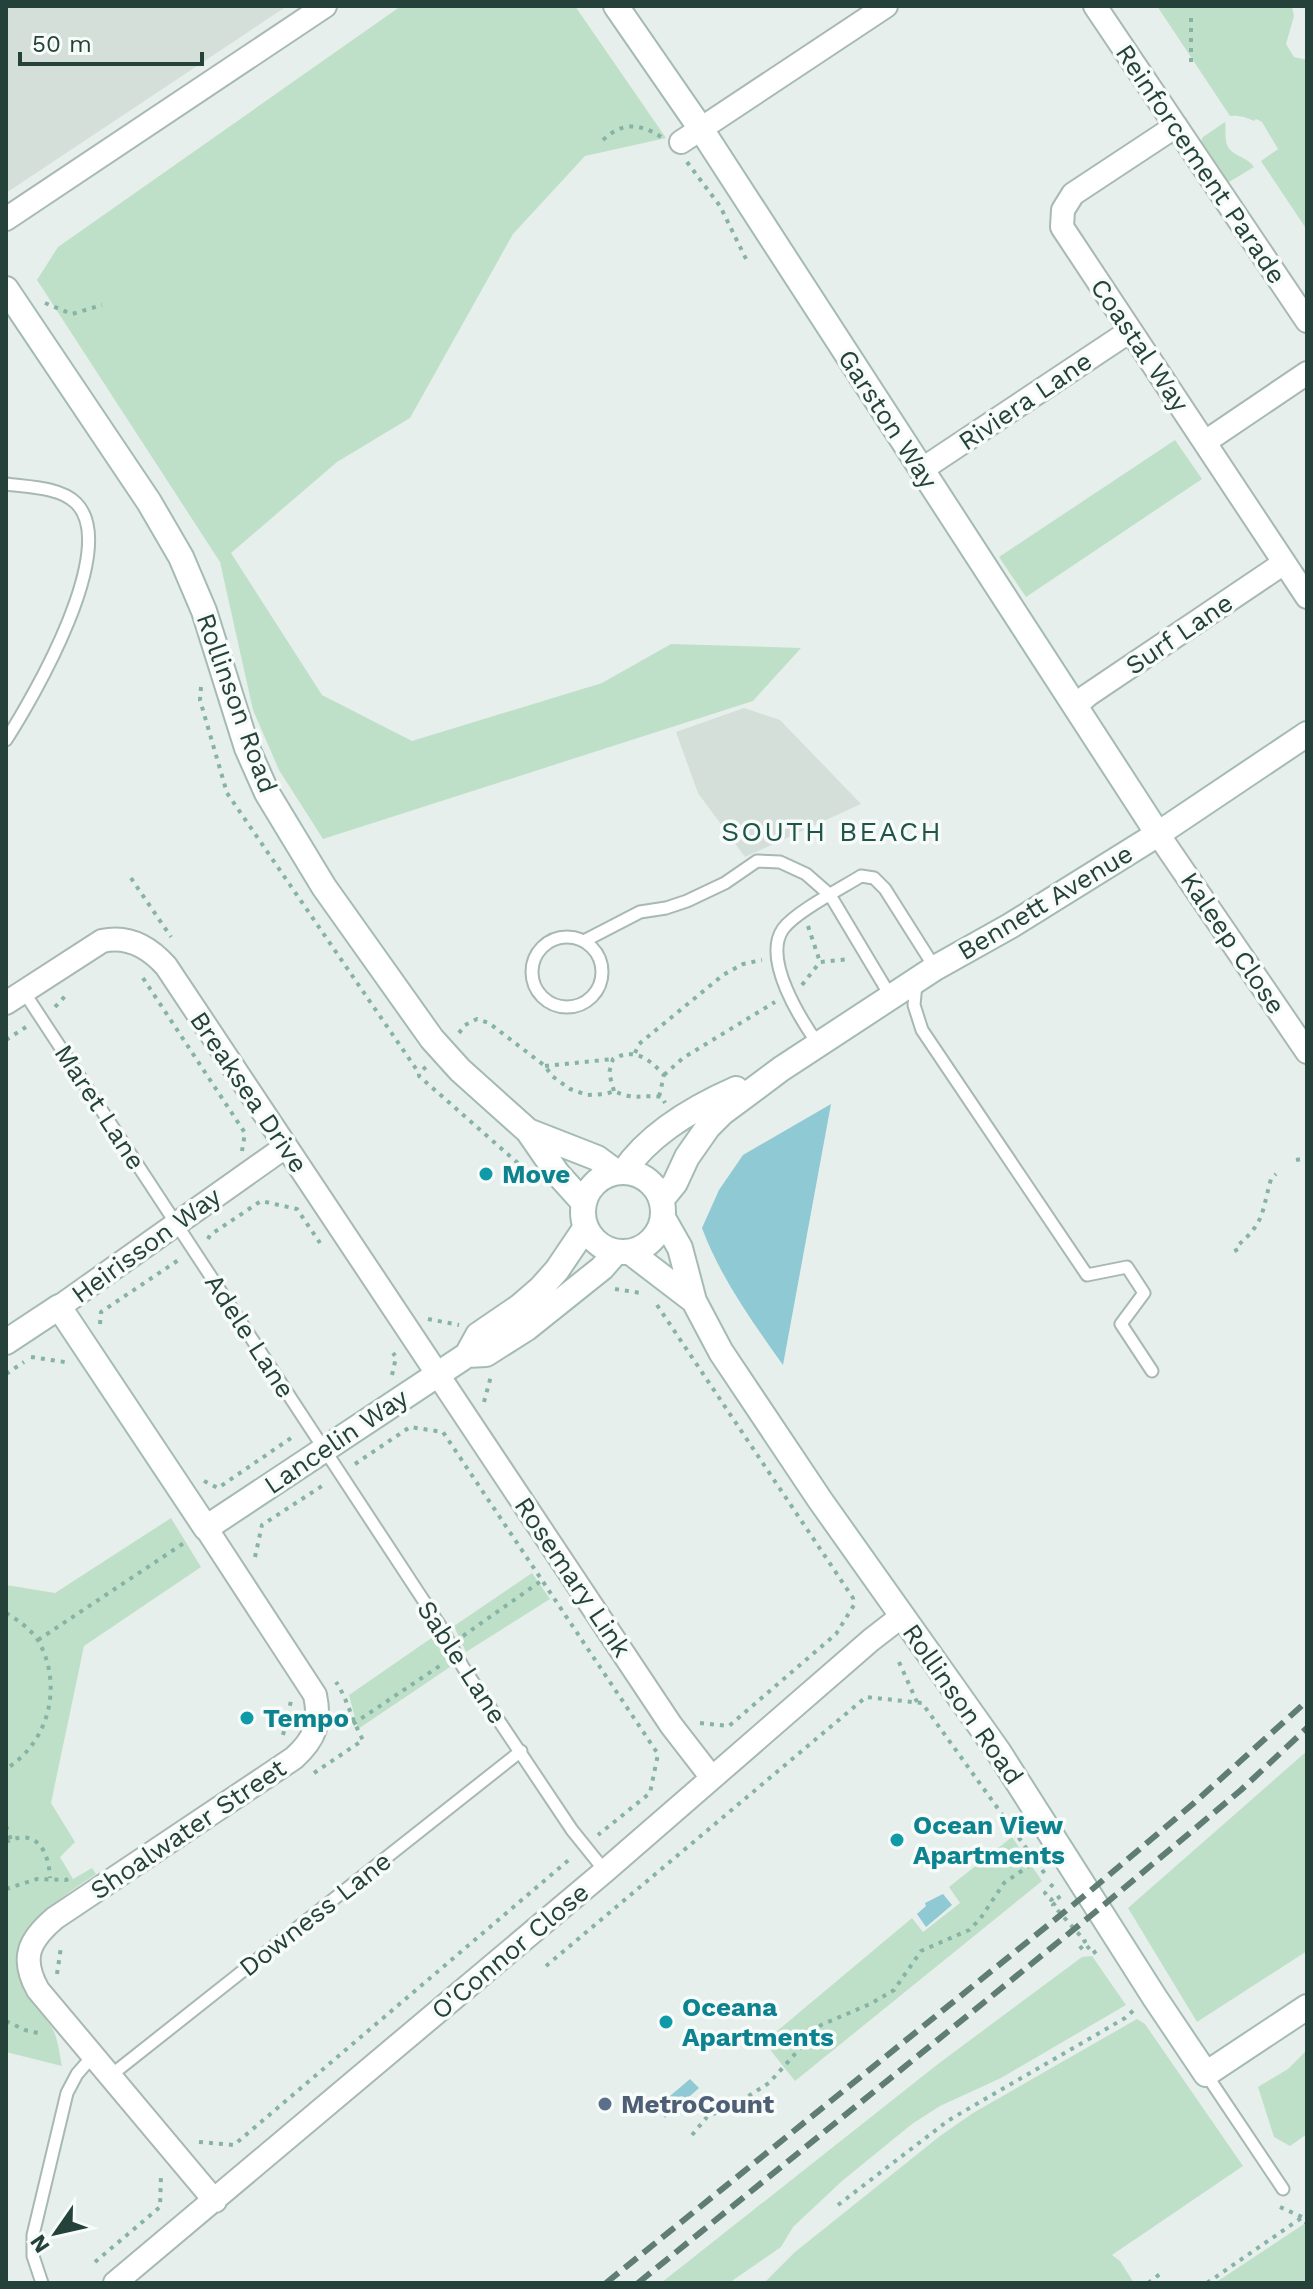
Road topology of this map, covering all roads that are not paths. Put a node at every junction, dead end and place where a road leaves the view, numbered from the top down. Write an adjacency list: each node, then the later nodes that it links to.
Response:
1 (325, 6): 7 (street)
2 (616, 6): 6 (street, Garston Way)
3 (886, 6): 6 (street)
4 (1095, 6): 5 (street, Reinforcement Parade)
5 (1176, 126): 9 (street, Reinforcement Parade); 10 (street, Coastal Way)
6 (684, 143): 13 (street, Garston Way)
7 (6, 219)
8 (7, 291): 29 (street, Rollinson Road)
9 (1307, 321)
10 (1130, 331): 12 (street, Coastal Way); 13 (street, Riviera Lane)
11 (1307, 373): 12 (street)
12 (1205, 442): 15 (street, Coastal Way)
13 (921, 470): 17 (street, Garston Way)
14 (6, 484): 19 (lane)
15 (1284, 563): 16 (street, Coastal Way); 17 (street, Surf Lane)
16 (1307, 597)
17 (1075, 706): 20 (street, Garston Way)
18 (1307, 734): 20 (street, Bennett Avenue)
19 (6, 740)
20 (1158, 834): 23 (street, Bennett Avenue); 27 (street, Kaleep Close)
21 (830, 895): 22 (lane); 23 (lane); 24 (lane); 26 (lane)
22 (584, 941): 22 (lane)
23 (926, 974): 24 (street, Bennett Avenue); 40 (lane)
24 (891, 997): 26 (street, Bennett Avenue)
25 (15, 998): 30 (street, Breaksea Drive); 34 (lane, Maret Lane)
26 (818, 1045): 28 (street, Bennett Avenue)
27 (1307, 1052)
28 (781, 1069): 31 (street, Bennett Avenue); 32 (street, Bennett Avenue)
29 (528, 1131): 31 (street, Rollinson Road); 33 (street, Rollinson Road)
30 (285, 1147): 34 (street, Heirisson Way); 41 (street, Breaksea Drive)
31 (620, 1172): 32 (street); 33 (street)
32 (662, 1209): 35 (street); 36 (street, Rollinson Road)
33 (585, 1215): 35 (street); 39 (street, Lancelin Way)
34 (176, 1222): 37 (street, Heirisson Way); 42 (lane, Adele Lane)
35 (623, 1252): 36 (street, Rollinson Road); 39 (street, Lancelin Way)
36 (694, 1301): 44 (street, Rollinson Road)
37 (59, 1307): 38 (street, Heirisson Way); 43 (street, Shoalwater Street)
38 (6, 1342)
39 (467, 1355): 41 (street, Lancelin Way)
40 (1152, 1371)
41 (439, 1374): 42 (street, Lancelin Way); 46 (street, Rosemary Link)
42 (324, 1449): 43 (street, Lancelin Way); 45 (lane, Sable Lane)
43 (198, 1533): 49 (street, Shoalwater Street)
44 (902, 1616): 46 (street, O'Connor Close); 50 (street, Rollinson Road)
45 (521, 1751): 47 (lane, Sable Lane); 51 (lane, Downess Lane)
46 (712, 1778): 47 (street, O'Connor Close)
47 (605, 1871): 53 (street, O'Connor Close)
48 (1307, 2007): 50 (street)
49 (92, 2057): 51 (street, Shoalwater Street); 54 (lane)
50 (1206, 2074): 52 (lane, Rollinson Road)
51 (110, 2076): 53 (street, Shoalwater Street)
52 (1283, 2189)
53 (215, 2201): 55 (street, O'Connor Close)
54 (42, 2283)
55 (115, 2283)

